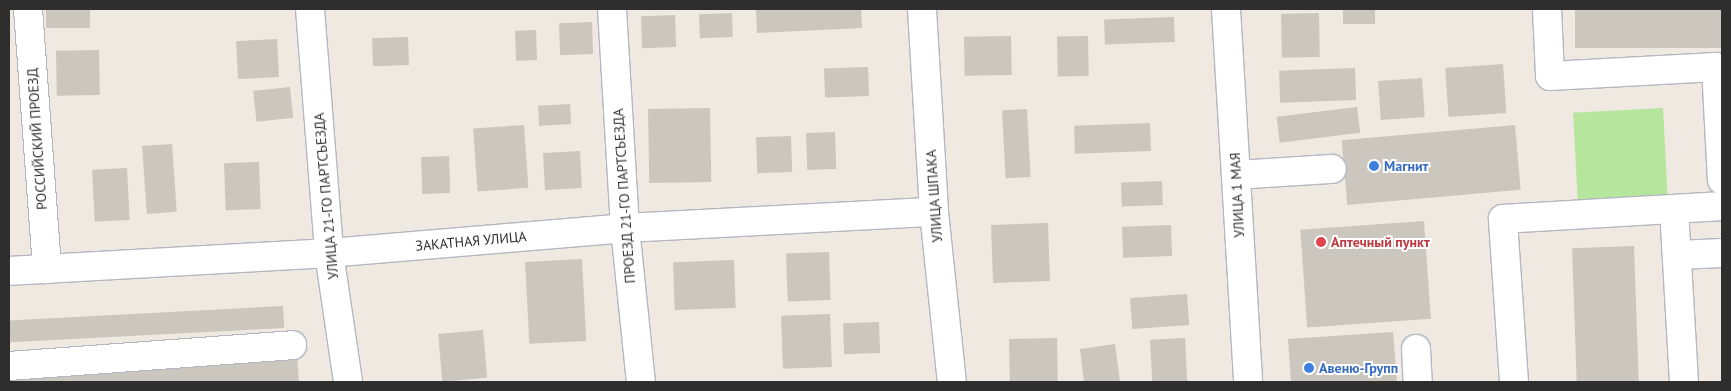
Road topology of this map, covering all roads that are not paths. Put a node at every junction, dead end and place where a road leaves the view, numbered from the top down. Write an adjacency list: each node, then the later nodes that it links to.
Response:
1 (28, 9): 17 (street, РОССИЙСКИЙ ПРОЕЗД)
2 (310, 9): 14 (street, УЛИЦА 21-ГО ПАРТСЪЕЗДА)
3 (612, 9): 13 (street, ПРОЕЗД 21-ГО ПАРТСЪЕЗДА)
4 (922, 9): 12 (street, УЛИЦА ШПАКА)
5 (1226, 9): 8 (street, УЛИЦА 1 МАЯ)
6 (1547, 9): 9 (street)
7 (1332, 168): 8 (street)
8 (1236, 175): 25 (street, УЛИЦА 1 МАЯ)
9 (1722, 180)
10 (1722, 206): 11 (street)
11 (1674, 209): 16 (street); 27 (street)
12 (934, 212): 13 (street, ЗАКАТНАЯ УЛИЦА); 24 (street, УЛИЦА ШПАКА)
13 (625, 228): 14 (street, ЗАКАТНАЯ УЛИЦА); 23 (street, ПРОЕЗД 21-ГО ПАРТСЪЕЗДА)
14 (329, 253): 17 (street, ЗАКАТНАЯ УЛИЦА); 22 (street, УЛИЦА 21-ГО ПАРТСЪЕЗДА)
15 (1722, 253): 16 (street)
16 (1678, 255): 28 (street)
17 (47, 269): 18 (street, ЗАКАТНАЯ УЛИЦА)
18 (9, 271)
19 (292, 344): 21 (street)
20 (1416, 349): 26 (street)
21 (9, 366)
22 (348, 382)
23 (641, 382)
24 (952, 382)
25 (1248, 382)
26 (1418, 382)
27 (1514, 382)
28 (1684, 382)

